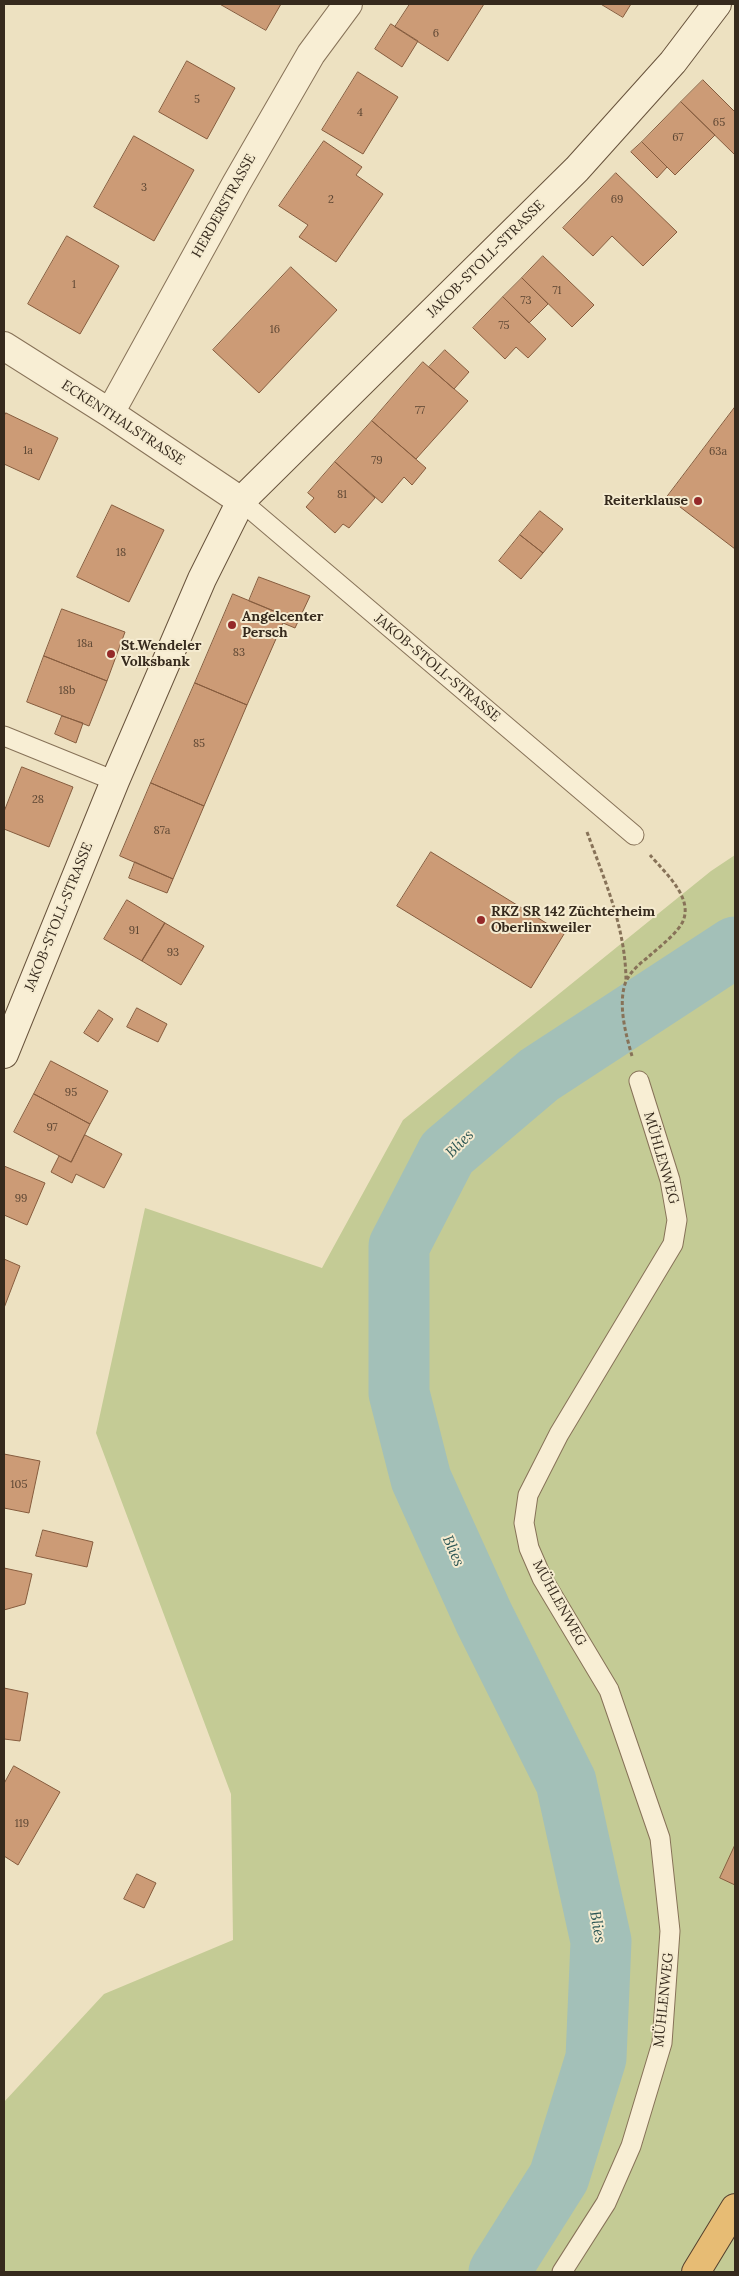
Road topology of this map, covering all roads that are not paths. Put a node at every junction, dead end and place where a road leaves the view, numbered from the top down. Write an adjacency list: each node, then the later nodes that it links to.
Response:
1 (348, 4): 4 (main road, HERDERSTRASSE)
2 (717, 4): 5 (main road, JAKOB-STOLL-STRASSE)
3 (4, 346): 4 (main road, ECKENTHALSTRASSE)
4 (110, 413): 5 (main road, ECKENTHALSTRASSE)
5 (241, 501): 7 (main road, JAKOB-STOLL-STRASSE); 8 (lane, JAKOB-STOLL-STRASSE)
6 (4, 736): 7 (lane)
7 (115, 781): 9 (main road, JAKOB-STOLL-STRASSE)
8 (634, 835)
9 (4, 1054)
10 (639, 1081): 12 (lane, MÜHLENWEG)
11 (735, 2208): 13 (highway)
12 (562, 2272)
13 (696, 2272)

